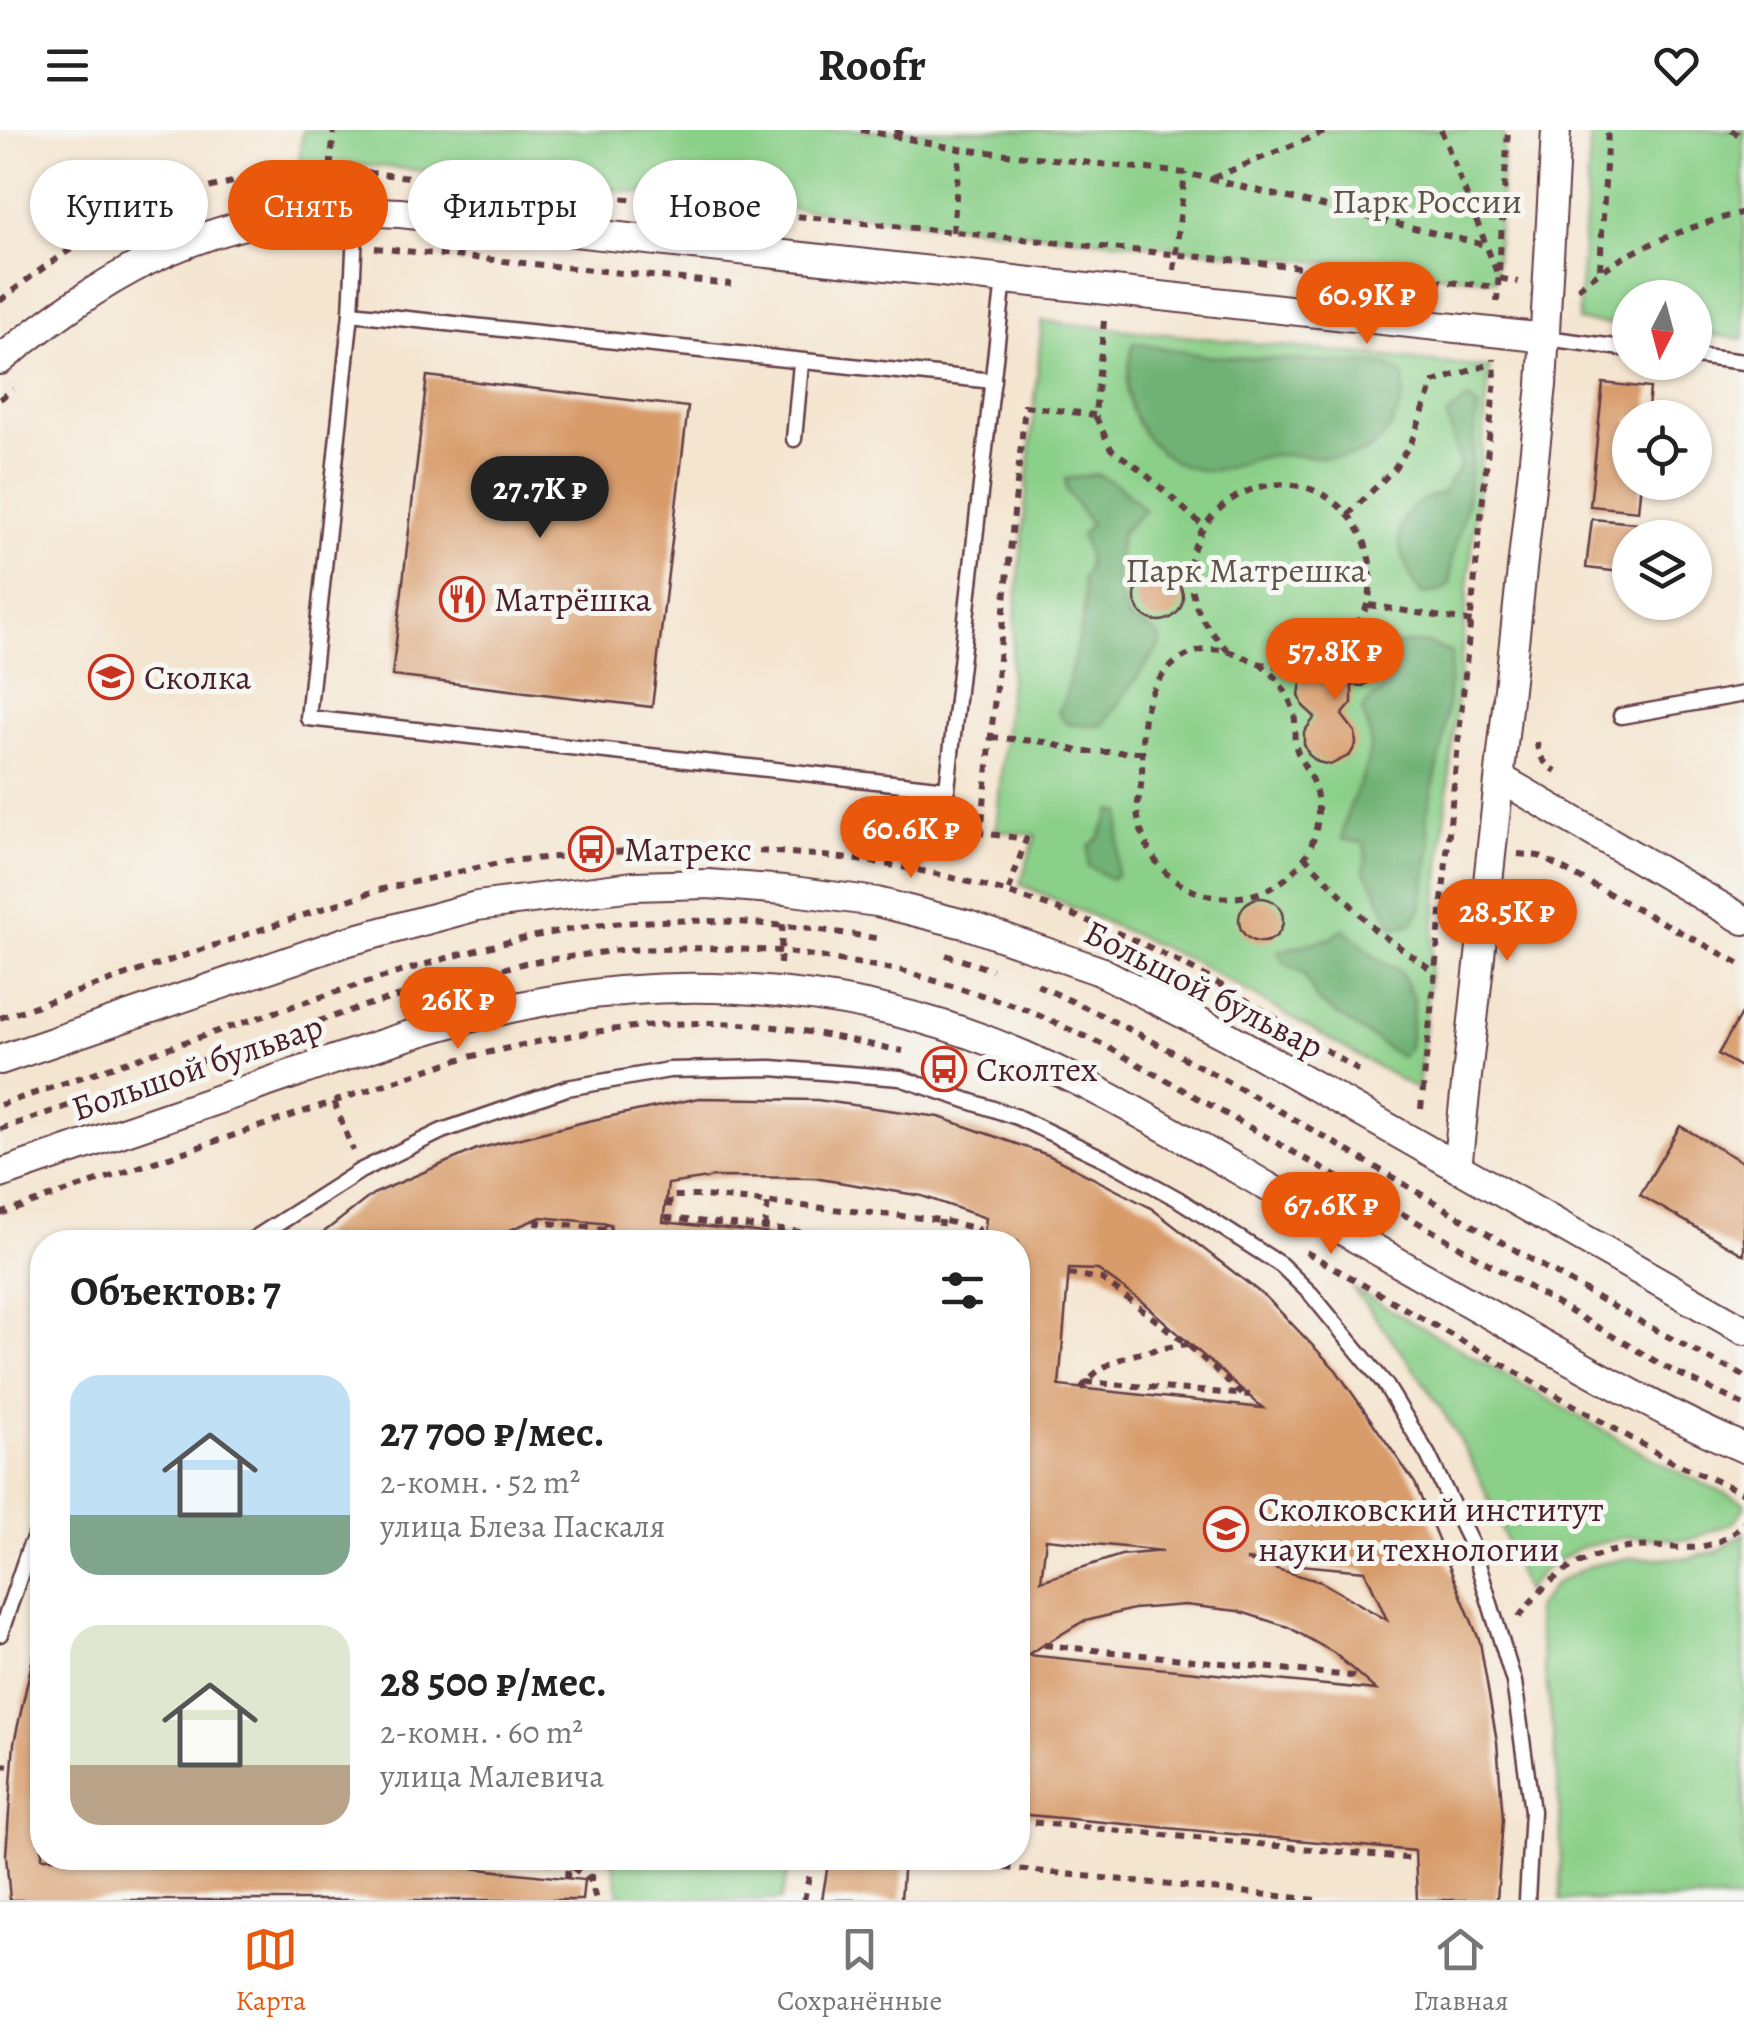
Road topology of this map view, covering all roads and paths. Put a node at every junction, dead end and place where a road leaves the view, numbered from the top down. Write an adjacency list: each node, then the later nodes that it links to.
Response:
1 (334, 130): 13 (path)
2 (862, 130): 11 (path)
3 (895, 130): 11 (path)
4 (1329, 130): 15 (path)
5 (1441, 130): 20 (path)
6 (1508, 130): 26 (path)
7 (1556, 130): 34 (street)
8 (1608, 130): 24 (path)
9 (1731, 130): 10 (path)
10 (1744, 138)
11 (918, 143): 12 (path)
12 (960, 148): 14 (path); 19 (path)
13 (331, 160)
14 (1185, 173): 15 (path); 23 (path)
15 (1212, 178): 20 (path)
16 (1744, 212): 24 (path)
17 (388, 214): 25 (street)
18 (228, 228): 37 (street)
19 (951, 246)
20 (1486, 246): 26 (path)
21 (388, 249): 28 (path)
22 (354, 250): 29 (lane)
23 (1174, 270)
24 (1600, 270): 34 (path)
25 (1004, 278): 33 (street); 42 (lane)
26 (1499, 278): 27 (path); 33 (path)
27 (1516, 282)
28 (744, 286)
29 (351, 313): 39 (lane); 42 (lane)
30 (1086, 320): 31 (path)
31 (1104, 321): 32 (path); 45 (path)
32 (1123, 323)
33 (1495, 332): 34 (street); 41 (path)
34 (1558, 340): 35 (lane); 59 (street)
35 (1612, 347)
36 (1712, 358): 40 (lane)
37 (0, 360)
38 (1474, 361): 41 (path)
39 (802, 362): 42 (lane); 46 (lane)
40 (1744, 362)
41 (1493, 363): 47 (path); 50 (path)
42 (993, 382)
43 (14, 387): 44 (path)
44 (0, 399)
45 (1095, 415): 48 (path); 56 (path)
46 (794, 439)
47 (1348, 515): 48 (path); 49 (path)
48 (1204, 527): 51 (path)
49 (1368, 604): 50 (path); 52 (path)
50 (1473, 622): 60 (path)
51 (1228, 651): 52 (path); 57 (path)
52 (1260, 663): 62 (path)
53 (1744, 694): 54 (lane)
54 (1621, 716)
55 (1536, 734): 58 (path)
56 (991, 737): 57 (path); 63 (path)
57 (1141, 752): 62 (path)
58 (1560, 773)
59 (1500, 778): 61 (street); 64 (street)
60 (1448, 846): 61 (path); 66 (path)
61 (1491, 851): 65 (path); 72 (street)
62 (1304, 856): 66 (path)
63 (1009, 891)
64 (1744, 920)
65 (1744, 966)
66 (1435, 972): 70 (path)
67 (904, 1051): 69 (path)
68 (0, 1060): 72 (street, Большой бульвар)
69 (334, 1102): 71 (path); 75 (path)
70 (1421, 1109)
71 (343, 1126)
72 (1456, 1168): 86 (street, Большой бульвар)
73 (0, 1174): 88 (street, Большой бульвар)
74 (768, 1202): 76 (path); 77 (path); 77 (path)
75 (0, 1214)
76 (941, 1220): 82 (path); 83 (path)
77 (766, 1228): 81 (path)
78 (268, 1230): 110 (lane)
79 (537, 1230): 80 (path)
80 (606, 1230)
81 (785, 1230)
82 (940, 1230)
83 (978, 1230)
84 (1291, 1243): 89 (path)
85 (1068, 1274): 87 (path)
86 (1744, 1330)
87 (1189, 1343): 87 (path)
88 (1744, 1448)
89 (1744, 1493)
90 (1744, 1522): 92 (path)
91 (30, 1547): 93 (lane)
92 (1528, 1605)
93 (0, 1634)
94 (1044, 1645): 95 (path)
95 (1361, 1677)
96 (0, 1765): 97 (path)
97 (12, 1766)
98 (1030, 1823): 99 (path)
99 (1415, 1859)
100 (568, 1870): 105 (path)
101 (576, 1870): 106 (path)
102 (592, 1870): 106 (path)
103 (810, 1870): 108 (path)
104 (1026, 1870): 109 (path)
105 (567, 1878)
106 (592, 1881): 107 (path)
107 (596, 1900)
108 (804, 1900)
109 (1318, 1900)
110 (1527, 1900)

